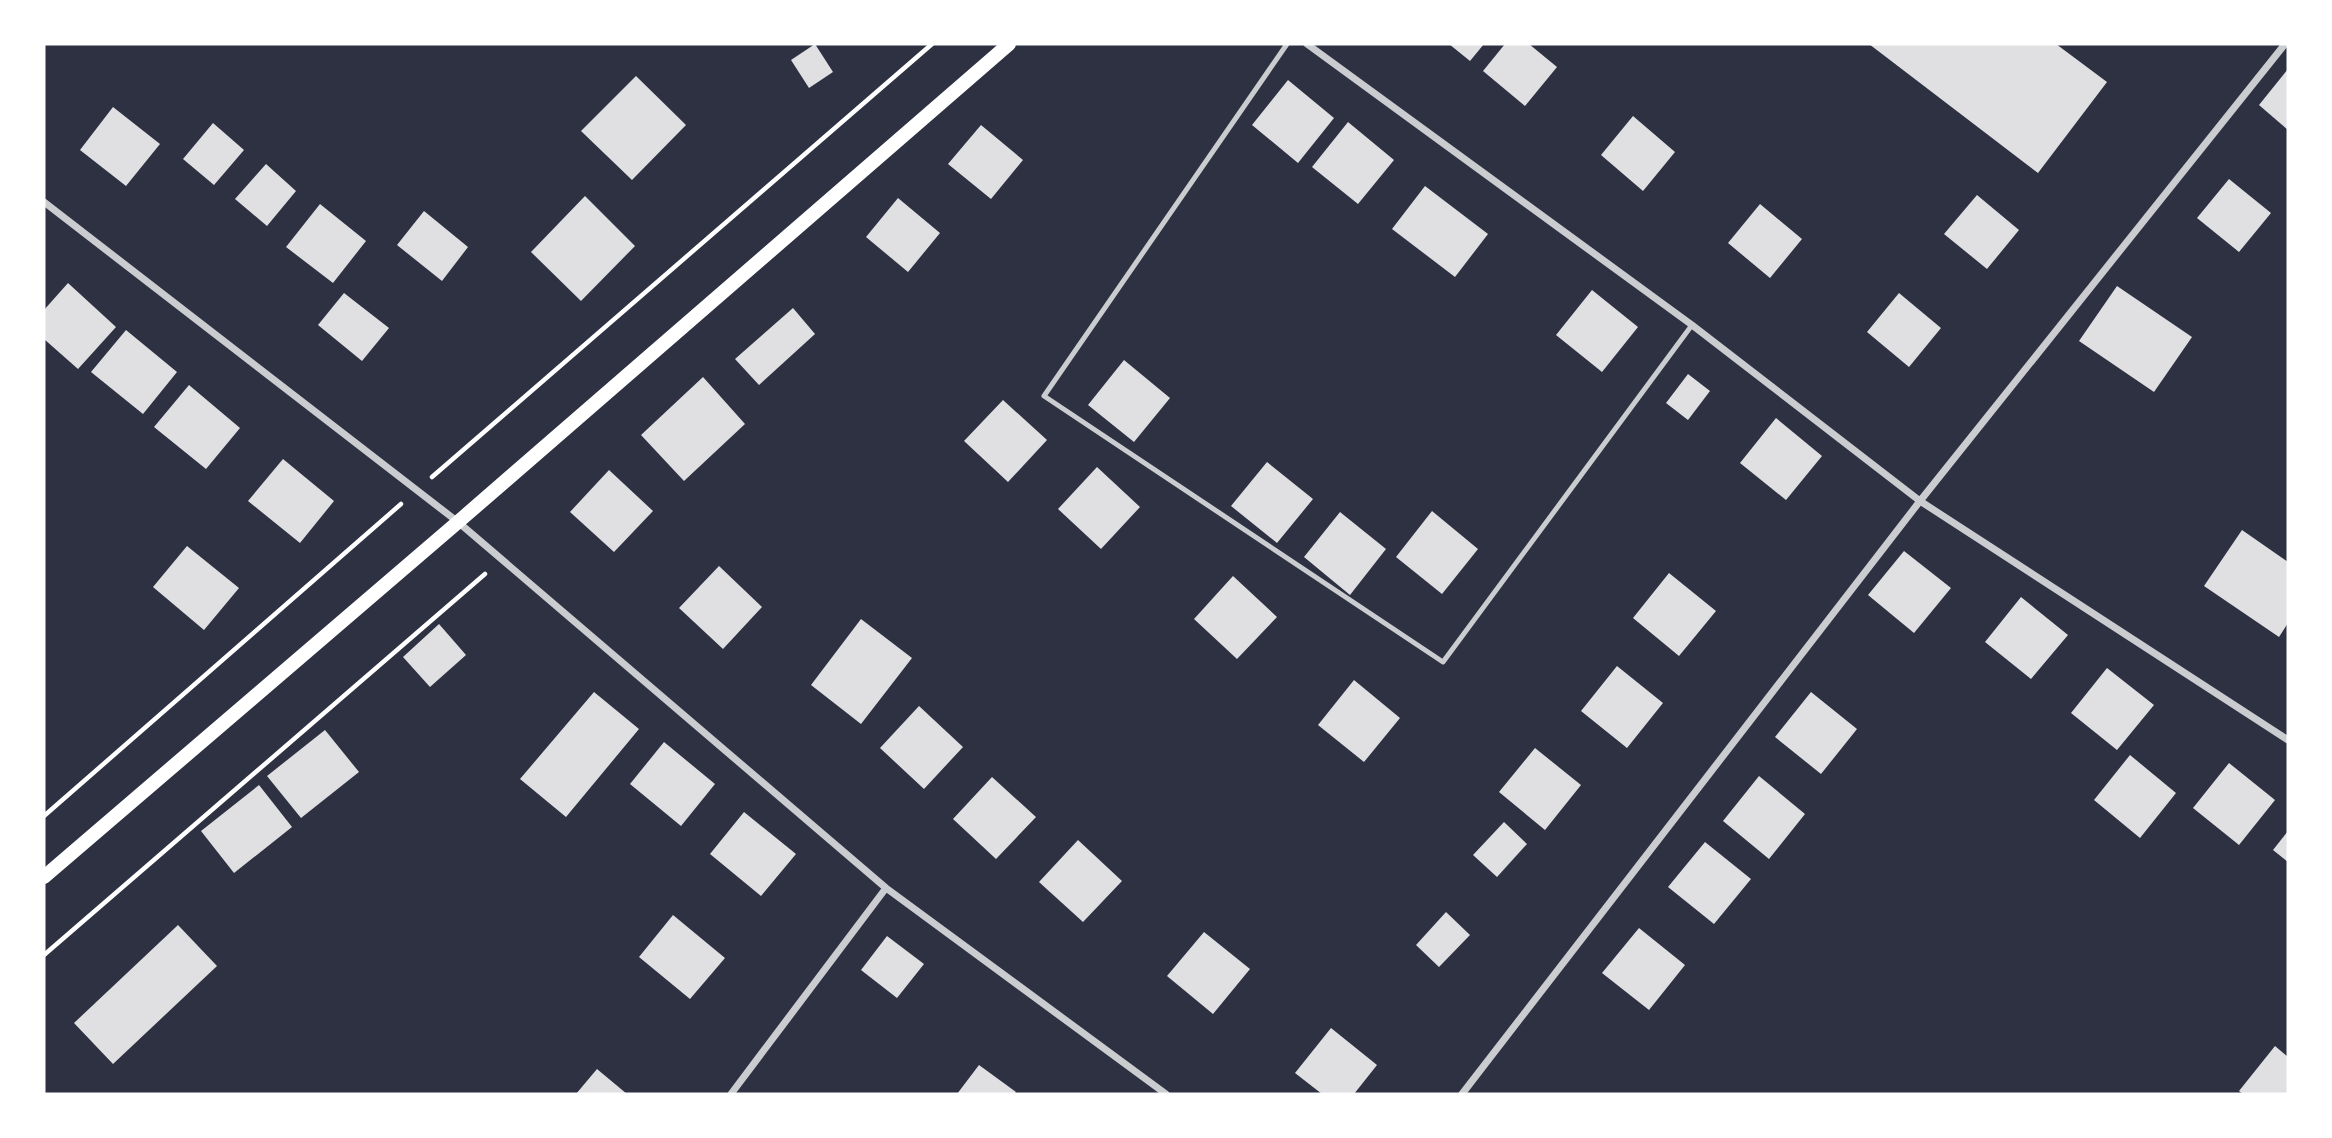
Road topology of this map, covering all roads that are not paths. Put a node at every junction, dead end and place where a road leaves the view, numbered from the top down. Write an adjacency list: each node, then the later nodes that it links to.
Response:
1 (1009, 44): 8 (main road)
2 (1287, 44): 6 (lane)
3 (1307, 44): 6 (street)
4 (2285, 44): 7 (street)
5 (44, 202): 8 (street)
6 (1692, 325): 7 (street)
7 (1920, 501): 9 (street); 14 (street)
8 (458, 522): 10 (main road); 11 (street)
9 (2288, 740)
10 (44, 877)
11 (886, 888): 12 (street); 13 (street)
12 (731, 1094)
13 (1166, 1094)
14 (1462, 1094)

